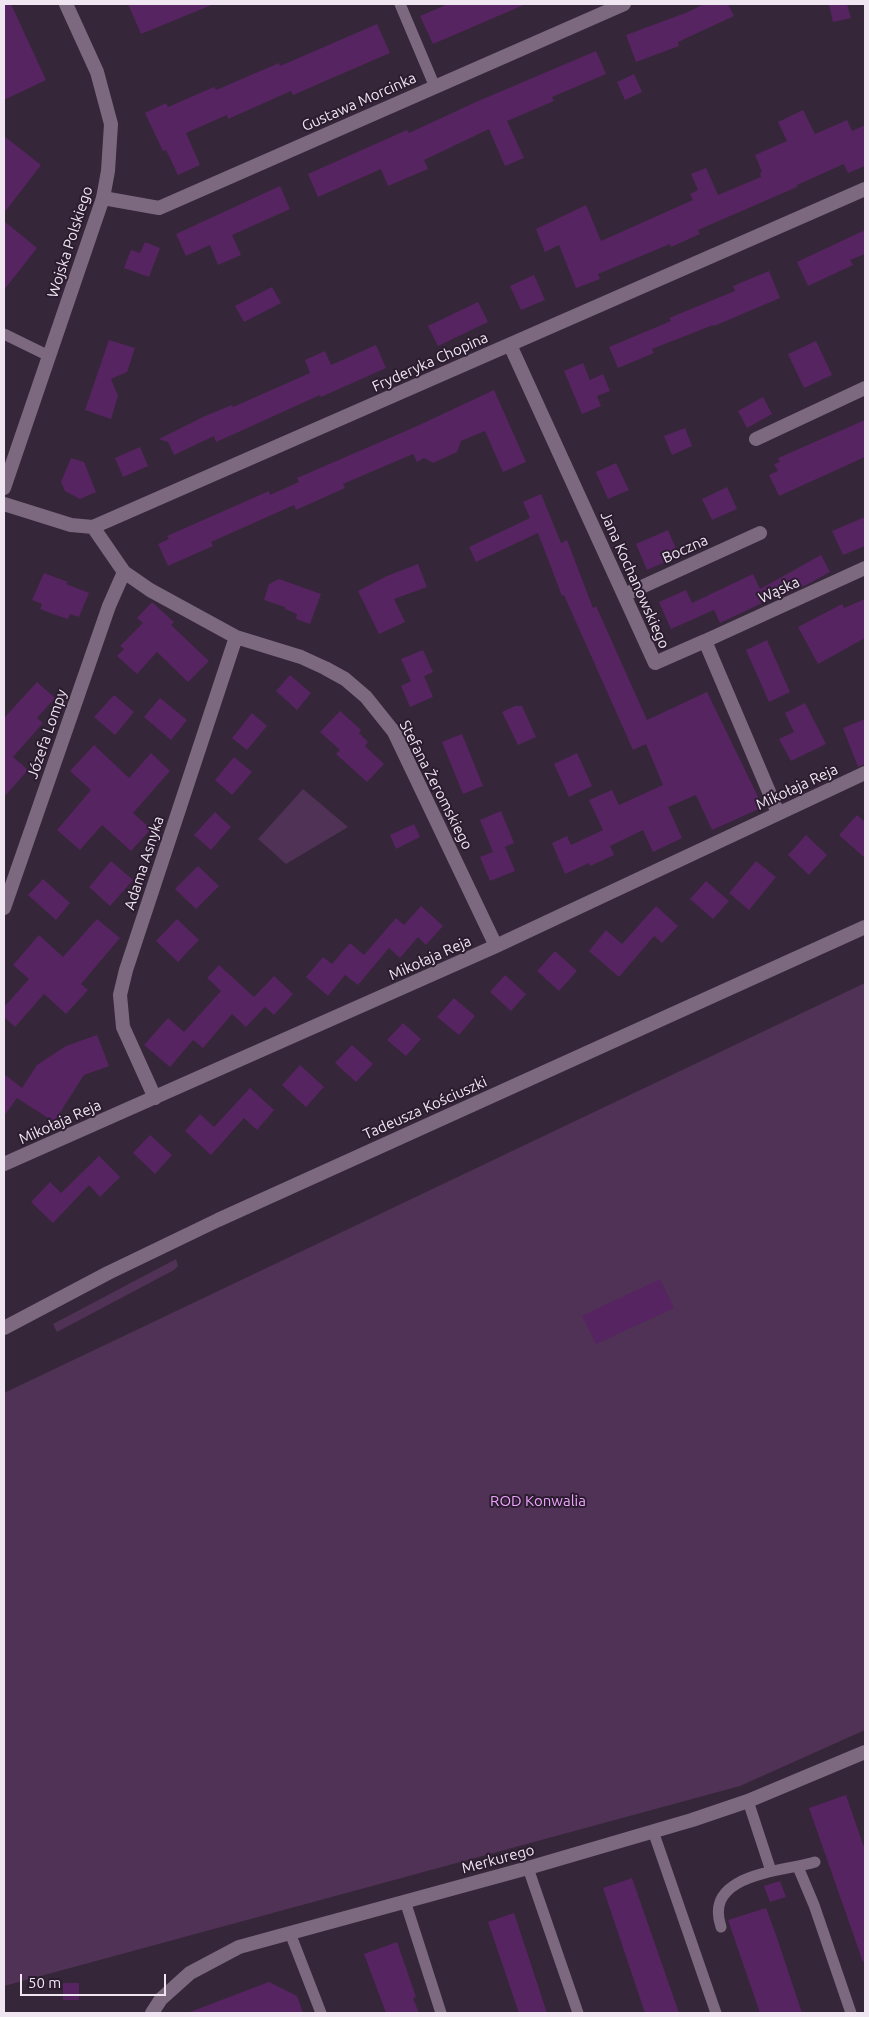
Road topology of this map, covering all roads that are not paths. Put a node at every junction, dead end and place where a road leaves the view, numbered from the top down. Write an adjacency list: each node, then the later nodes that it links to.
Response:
1 (66, 4): 6 (street, Wojska Polskiego)
2 (400, 4): 4 (lane)
3 (624, 4): 4 (street, Gustawa Morcinka)
4 (435, 87): 6 (street, Gustawa Morcinka)
5 (865, 189): 8 (street, Fryderyka Chopina)
6 (104, 198): 9 (street, Wojska Polskiego)
7 (4, 334): 9 (lane)
8 (510, 345): 14 (street, Fryderyka Chopina); 18 (street, Jana Kochanowskiego)
9 (49, 356): 12 (street, Wojska Polskiego)
10 (865, 388): 11 (street)
11 (756, 439)
12 (5, 483)
13 (4, 504): 14 (street)
14 (93, 527): 17 (street, Stefana Żeromskiego)
15 (760, 533): 18 (street, Boczna)
16 (865, 568): 20 (street, Wąska)
17 (124, 572): 19 (street, Stefana Żeromskiego); 23 (street, Józefa Lompy)
18 (624, 594): 20 (street, Jana Kochanowskiego)
19 (236, 637): 25 (street, Stefana Żeromskiego); 26 (street, Adama Asnyka)
20 (705, 641): 22 (street)
21 (865, 774): 22 (street, Mikołaja Reja)
22 (778, 813): 25 (street, Mikołaja Reja)
23 (4, 908)
24 (865, 927): 28 (street, Tadeusza Kościuszki)
25 (496, 946): 26 (street, Mikołaja Reja)
26 (155, 1098): 27 (street, Mikołaja Reja)
27 (4, 1164)
28 (4, 1328)
29 (865, 1752): 30 (street, Merkurego)
30 (748, 1801): 31 (street, Merkurego); 35 (lane)
31 (652, 1831): 34 (street, Merkurego); 43 (lane)
32 (815, 1862): 33 (lane)
33 (798, 1867): 35 (lane); 44 (lane)
34 (528, 1868): 36 (street, Merkurego); 42 (lane)
35 (771, 1871): 37 (lane)
36 (405, 1901): 38 (street, Merkurego); 41 (lane)
37 (721, 1926)
38 (290, 1933): 39 (street, Merkurego); 40 (lane)
39 (152, 2013)
40 (321, 2013)
41 (441, 2013)
42 (578, 2013)
43 (716, 2013)
44 (851, 2013)

